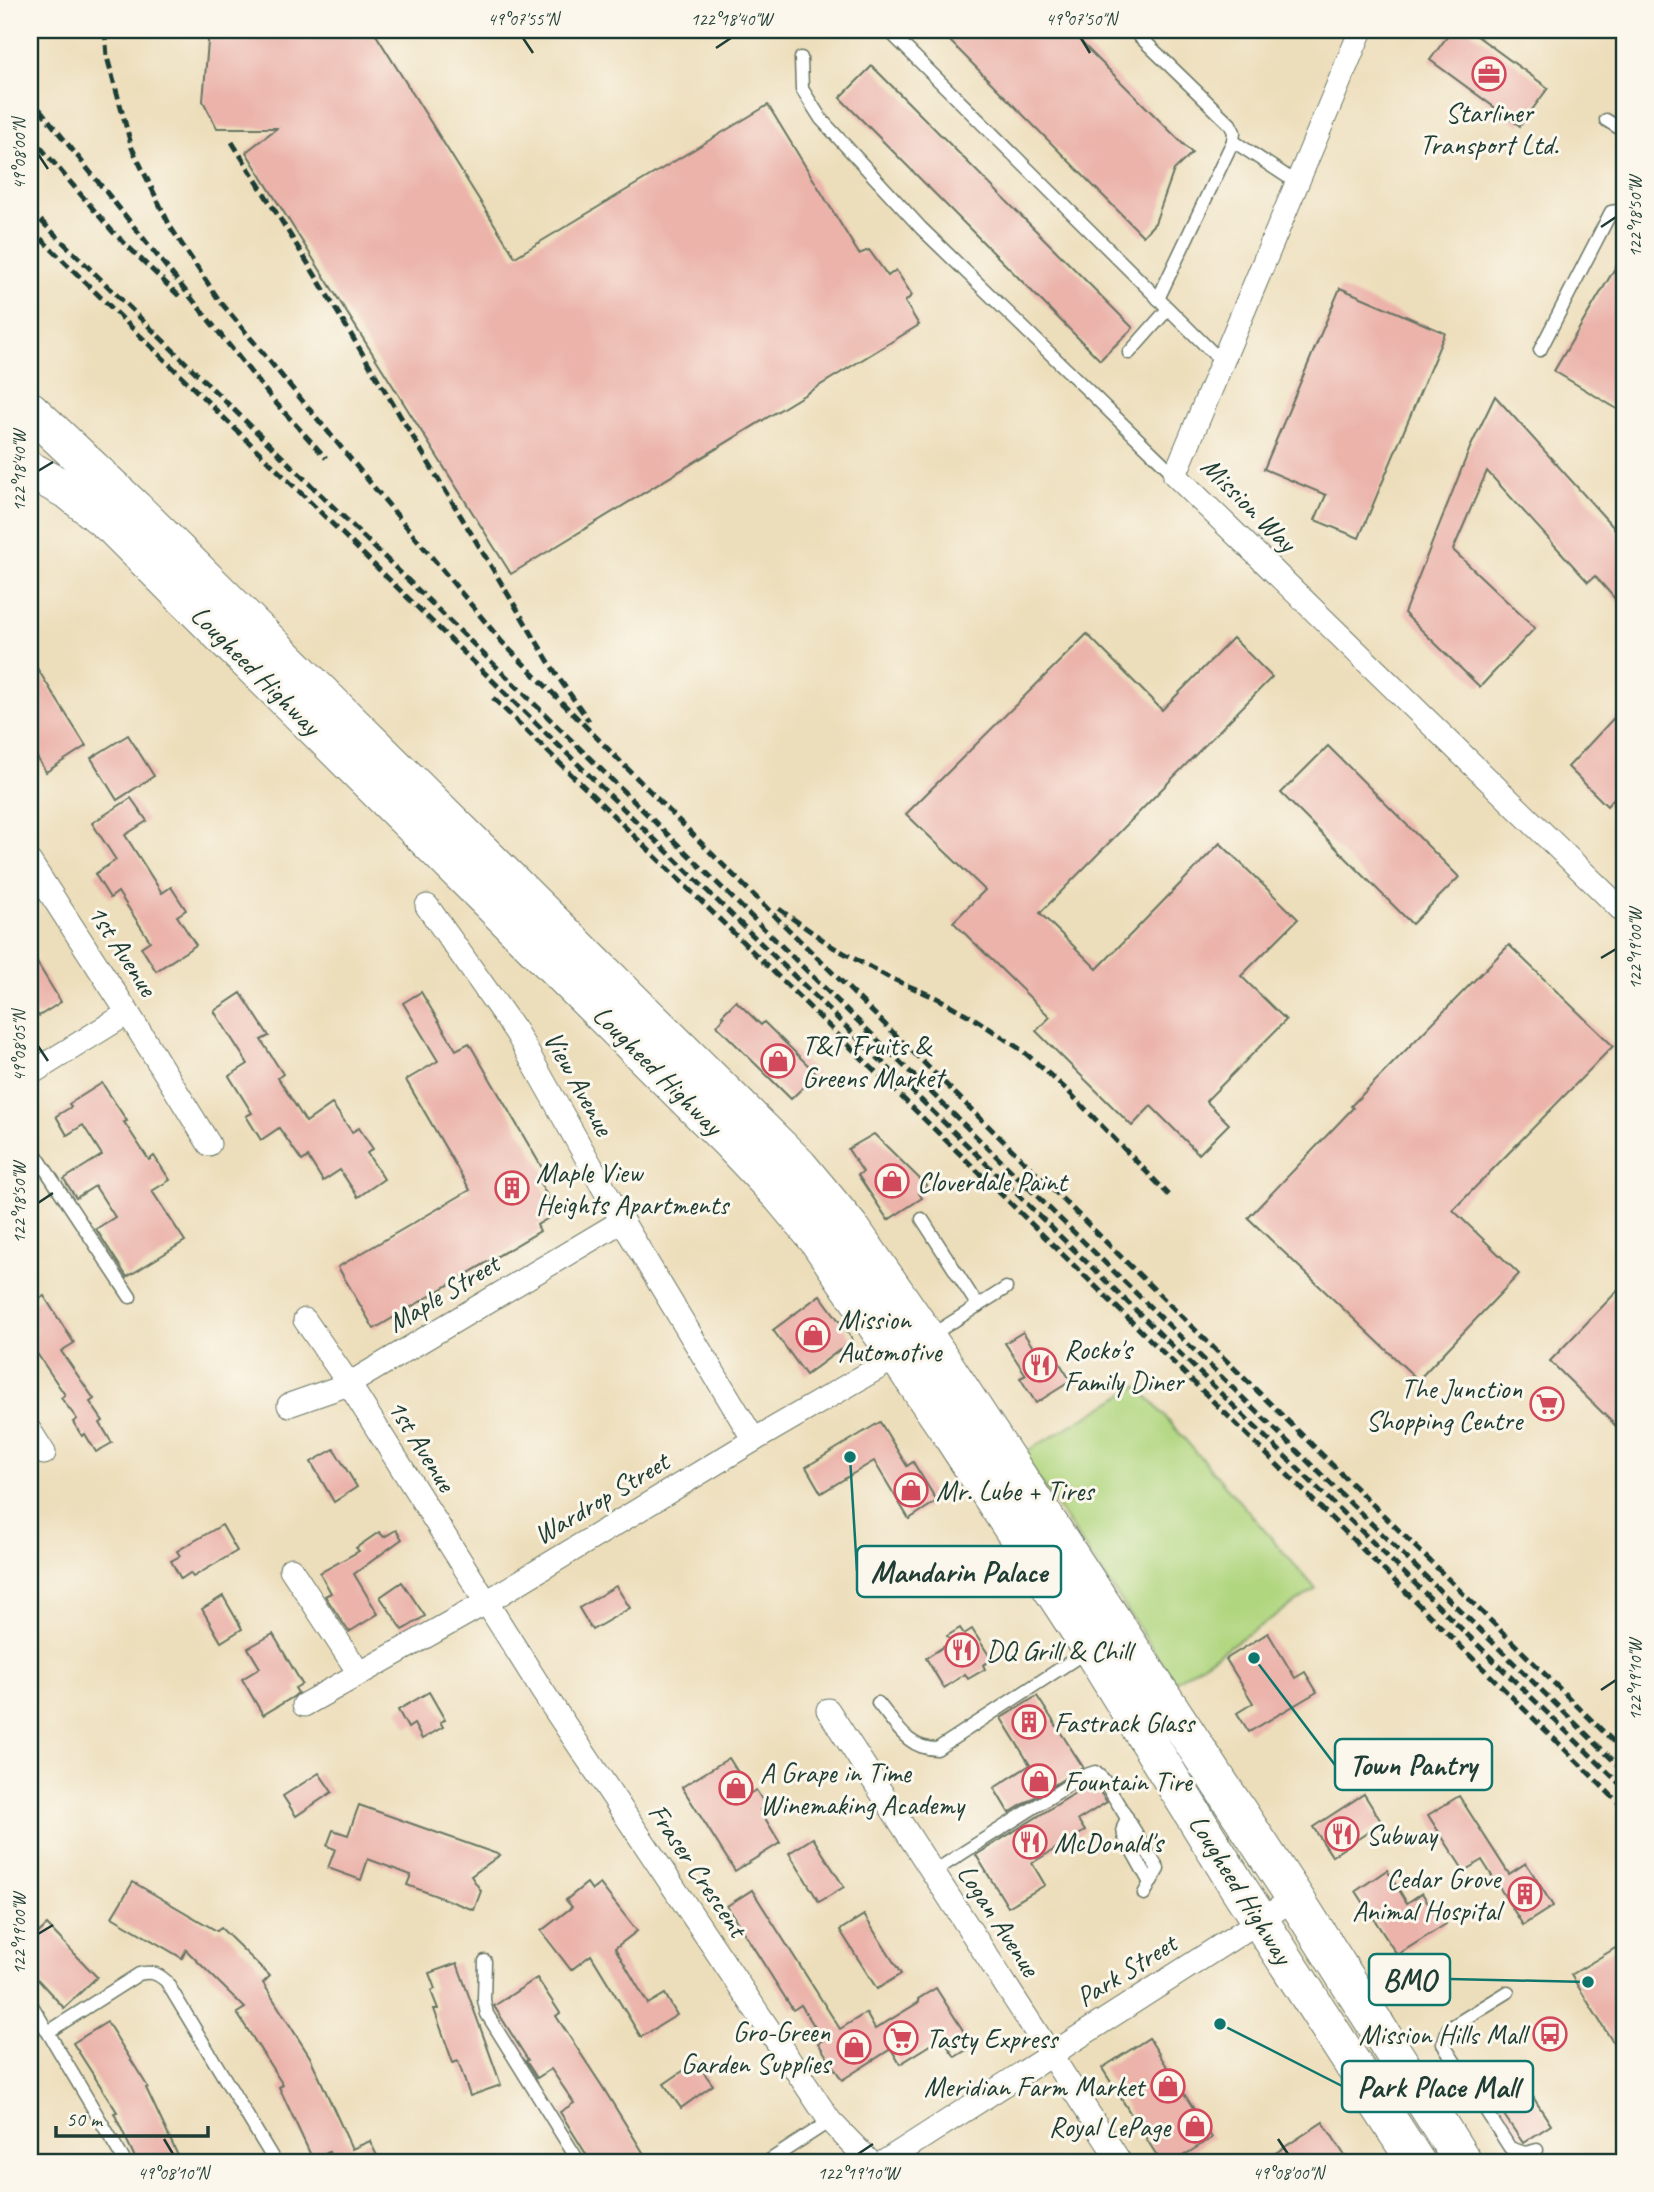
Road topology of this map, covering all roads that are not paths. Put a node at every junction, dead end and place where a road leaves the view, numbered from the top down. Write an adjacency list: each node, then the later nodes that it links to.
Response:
1 (888, 30): 10 (lane)
2 (1133, 30): 7 (lane)
3 (1362, 30): 8 (street, Mission Way)
4 (801, 58): 17 (lane)
5 (1606, 120): 6 (lane)
6 (1624, 131)
7 (1233, 141): 8 (lane); 10 (lane)
8 (1297, 183): 14 (street, Mission Way)
9 (1624, 210): 12 (lane)
10 (1158, 299): 11 (lane)
11 (1168, 309): 13 (lane); 14 (lane)
12 (1540, 350)
13 (1129, 353)
14 (1222, 362): 17 (street, Mission Way)
15 (30, 410): 31 (main road, Lougheed Highway)
16 (30, 470): 32 (main road, Lougheed Highway)
17 (1175, 475): 20 (street, Mission Way)
18 (30, 862): 21 (street, 1st Avenue)
19 (427, 906): 26 (street, View Avenue)
20 (1624, 912)
21 (128, 1013): 22 (street); 23 (street, 1st Avenue)
22 (30, 1074)
23 (209, 1144)
24 (30, 1146): 28 (lane)
25 (922, 1219): 29 (lane)
26 (622, 1221): 33 (street, Maple Street); 36 (street, View Avenue)
27 (1006, 1288): 29 (lane)
28 (130, 1297)
29 (978, 1306): 31 (lane)
30 (305, 1320): 33 (street, 1st Avenue)
31 (927, 1338): 32 (street, Wardrop Street); 47 (main road, Lougheed Highway)
32 (897, 1357): 36 (street, Wardrop Street); 40 (main road, Lougheed Highway)
33 (349, 1384): 34 (street, Maple Street); 39 (street, 1st Avenue)
34 (289, 1405)
35 (30, 1431): 37 (street)
36 (754, 1440): 39 (street, Wardrop Street)
37 (44, 1453)
38 (292, 1569): 41 (street)
39 (485, 1603): 41 (street, Wardrop Street); 54 (street, Fraser Crescent)
40 (1091, 1649): 42 (lane); 48 (main road, Lougheed Highway)
41 (359, 1673): 43 (street, Wardrop Street)
42 (878, 1703)
43 (304, 1706)
44 (828, 1710): 45 (street, Logan Avenue)
45 (933, 1872): 46 (lane); 53 (street, Logan Avenue)
46 (1147, 1889)
47 (1295, 1898): 48 (street, Park Street); 64 (main road, Lougheed Highway)
48 (1260, 1921): 53 (street, Park Street); 63 (main road, Lougheed Highway)
49 (485, 1961): 58 (lane)
50 (1508, 1992): 55 (lane)
51 (30, 2002): 52 (lane)
52 (48, 2032): 56 (lane); 57 (lane)
53 (1051, 2054): 61 (street, Park Street); 62 (street, Logan Avenue)
54 (830, 2121): 59 (lane); 60 (street, Fraser Crescent)
55 (1537, 2150)
56 (125, 2162)
57 (275, 2162)
58 (579, 2162)
59 (767, 2162)
60 (870, 2162)
61 (884, 2162)
62 (1120, 2162)
63 (1416, 2162)
64 (1463, 2162)

